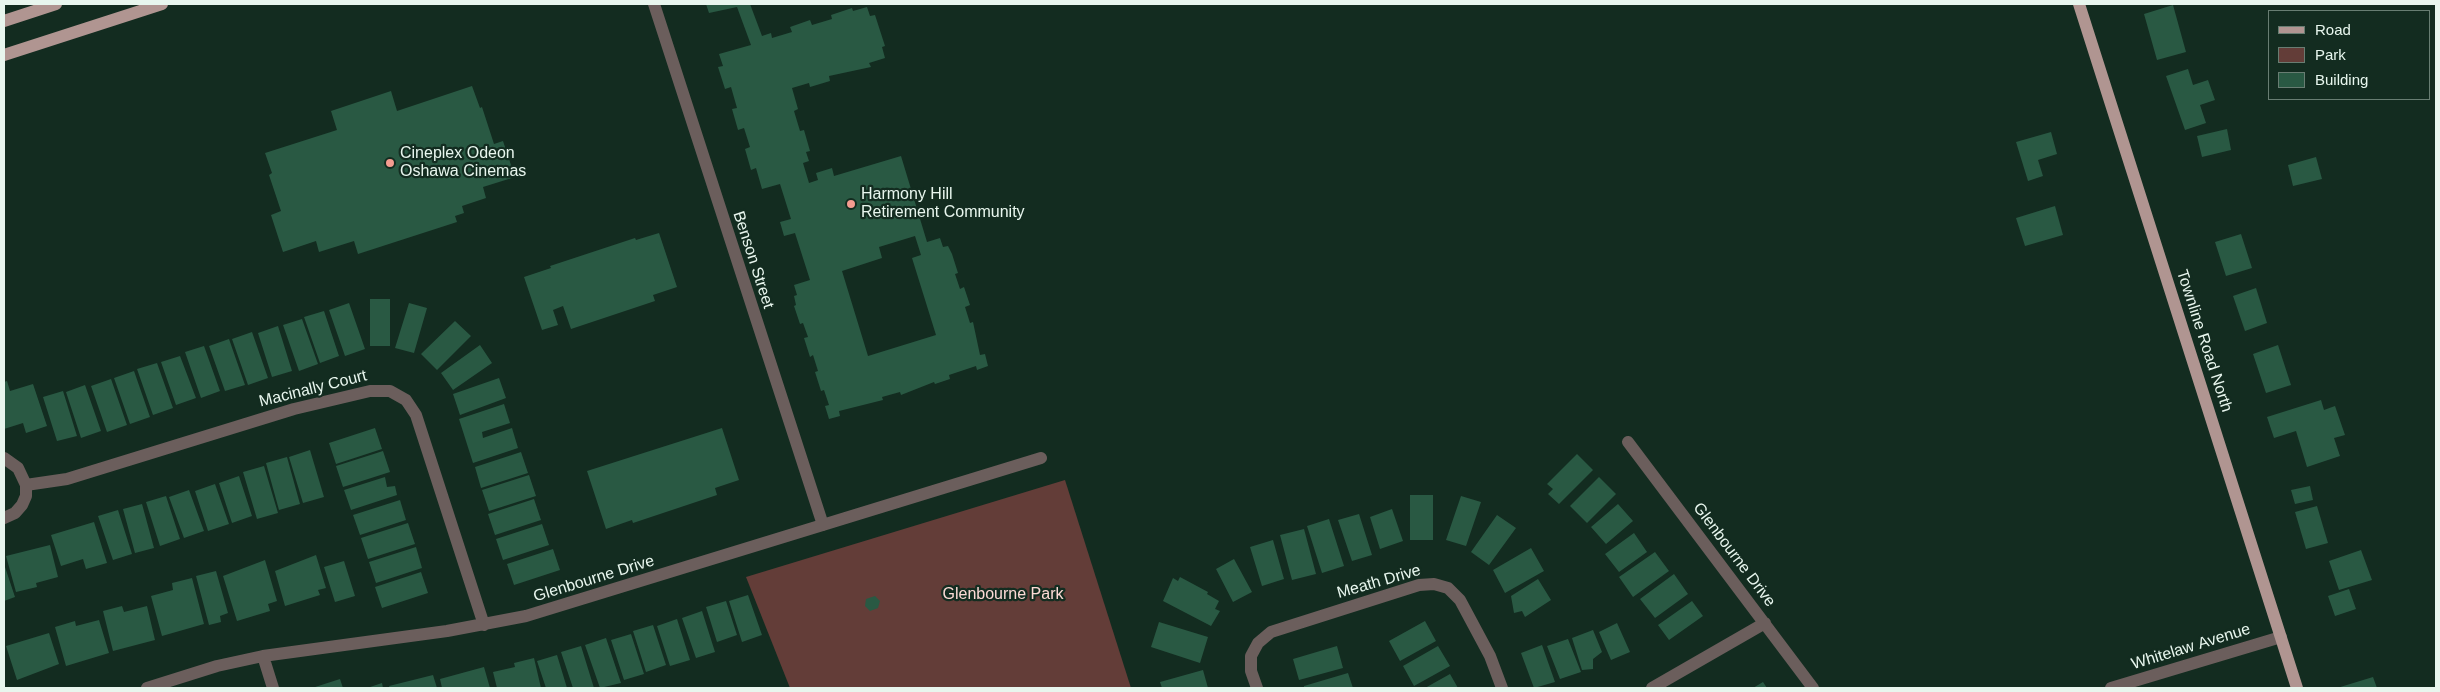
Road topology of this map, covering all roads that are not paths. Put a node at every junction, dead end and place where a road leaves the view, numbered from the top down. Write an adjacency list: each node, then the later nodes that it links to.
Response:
1 (56, 4): 5 (main road)
2 (162, 4): 6 (main road)
3 (654, 4): 12 (street, Benson Street)
4 (2079, 4): 15 (main road, Townline Road North)
5 (4, 21)
6 (4, 55)
7 (1628, 442): 13 (street, Glenbourne Drive)
8 (4, 458): 10 (street)
9 (1041, 458): 12 (street, Glenbourne Drive)
10 (26, 485): 11 (street); 14 (street, Macinally Court)
11 (4, 518)
12 (823, 525): 14 (street, Glenbourne Drive)
13 (1765, 623): 21 (street); 22 (street, Glenbourne Drive)
14 (484, 625): 16 (street, Glenbourne Drive)
15 (2281, 636): 23 (street, Whitelaw Avenue); 24 (main road, Townline Road North)
16 (263, 656): 17 (street, Glenbourne Drive); 18 (street)
17 (147, 688)
18 (273, 688)
19 (1257, 688): 20 (street, Meath Drive)
20 (1502, 688)
21 (1652, 688)
22 (1813, 688)
23 (2110, 688)
24 (2297, 688)

